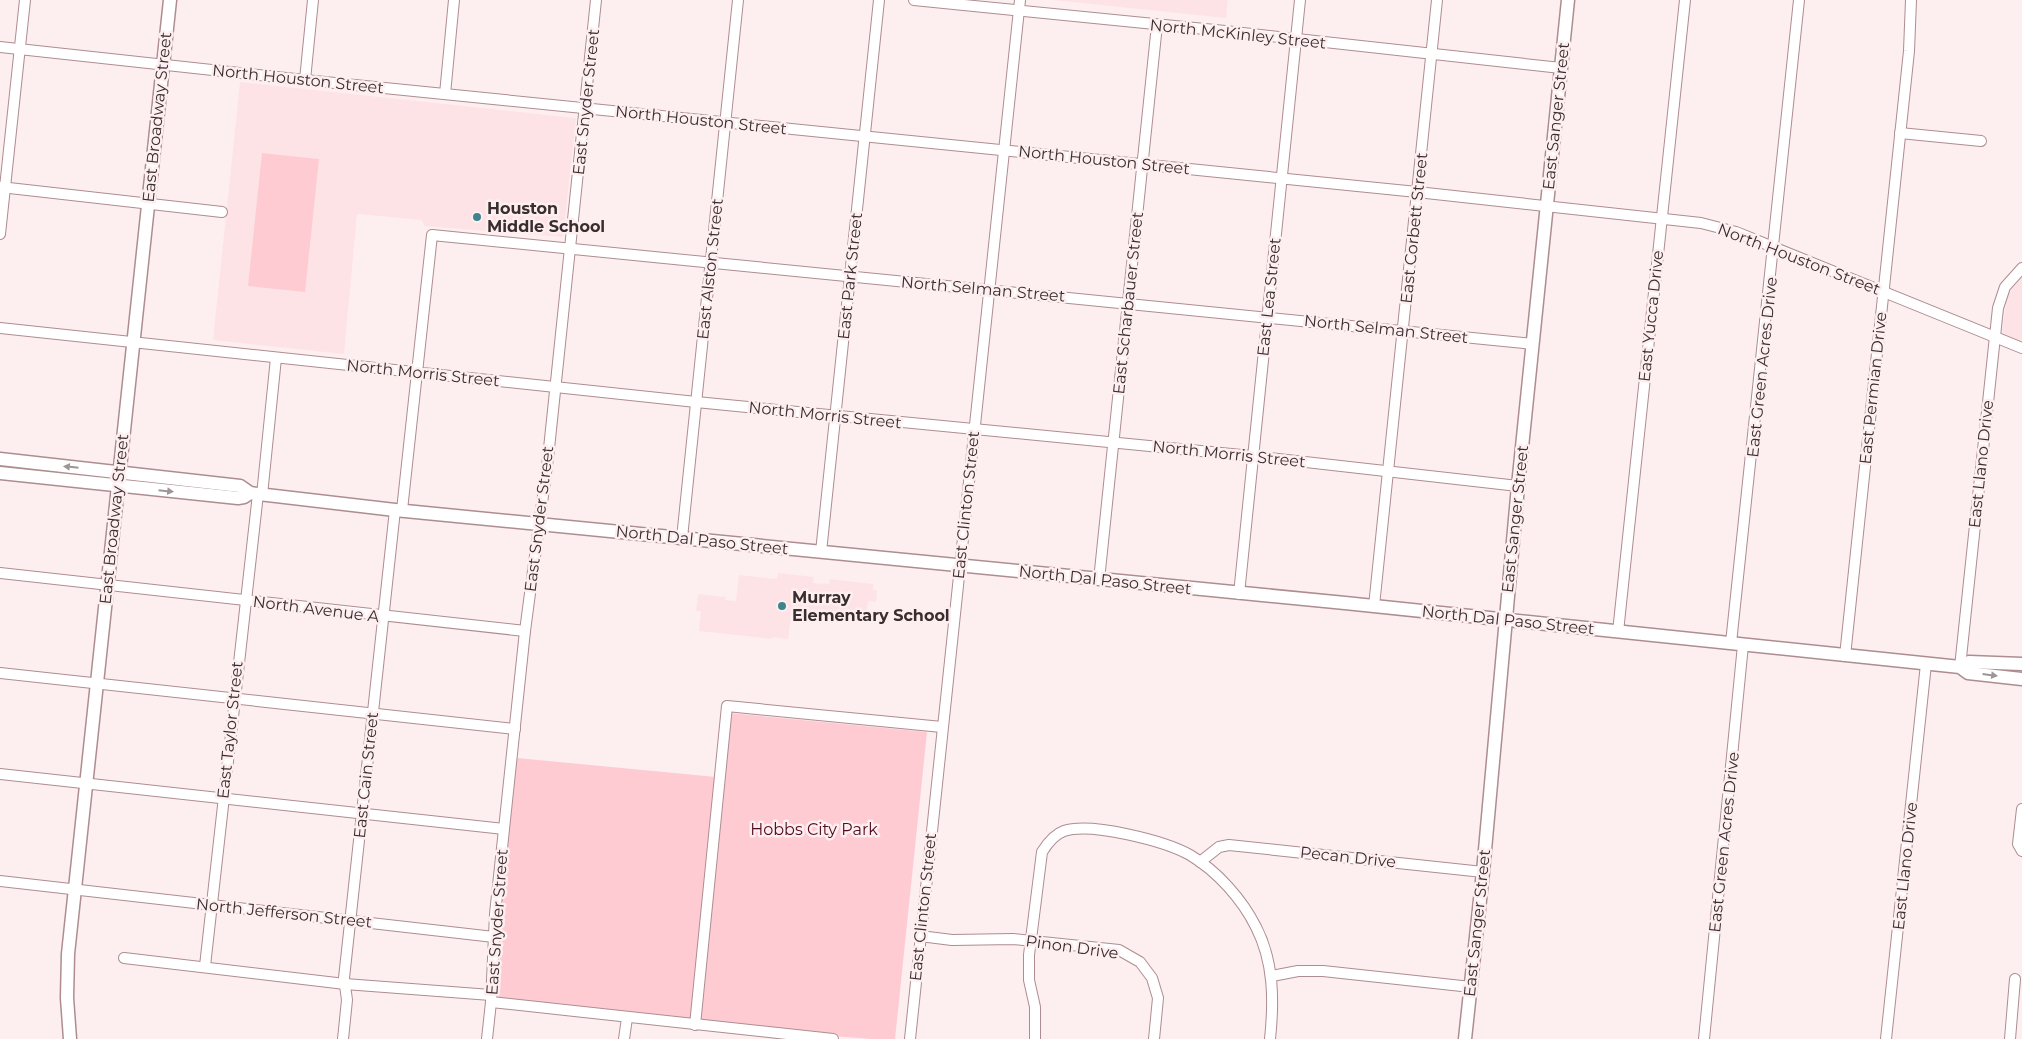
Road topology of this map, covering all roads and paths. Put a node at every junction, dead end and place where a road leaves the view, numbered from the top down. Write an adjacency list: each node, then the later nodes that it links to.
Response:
1 (25, 0): 19 (street)
2 (170, 0): 21 (main road, East Broadway Street)
3 (312, 0): 23 (street)
4 (454, 0): 24 (street)
5 (596, 0): 25 (street, East Snyder Street)
6 (738, 0): 26 (street, East Alston Street)
7 (879, 0): 28 (street, East Park Street)
8 (914, 0): 15 (street, North McKinley Street)
9 (1300, 0): 17 (street, East Lea Street)
10 (1437, 0): 20 (street, East Corbett Street)
11 (1568, 0): 22 (main road, East Sanger Street)
12 (1685, 0): 38 (street, East Yucca Drive)
13 (1799, 0): 42 (street, East Green Acres Drive)
14 (1911, 0): 27 (street, East Permian Drive)
15 (1019, 5): 16 (street, North McKinley Street); 30 (street, East Clinton Street)
16 (1157, 25): 17 (street, North McKinley Street); 31 (street, East Scharbauer Street)
17 (1296, 39): 20 (street, North McKinley Street); 32 (street, East Lea Street)
18 (0, 47): 19 (street, North Houston Street)
19 (20, 49): 21 (street, North Houston Street); 33 (street)
20 (1431, 54): 22 (street, North McKinley Street); 34 (street, East Corbett Street)
21 (163, 64): 23 (street, North Houston Street); 35 (main road, East Broadway Street)
22 (1561, 68): 36 (main road, East Sanger Street)
23 (305, 80): 24 (street, North Houston Street)
24 (445, 94): 25 (street, North Houston Street)
25 (586, 109): 26 (street, North Houston Street); 41 (street, East Snyder Street)
26 (726, 122): 28 (street, North Houston Street); 43 (street, East Alston Street)
27 (1900, 133): 29 (street); 47 (street, East Permian Drive)
28 (865, 136): 30 (street, North Houston Street); 45 (street, East Park Street)
29 (1981, 142)
30 (1004, 150): 31 (street, North Houston Street); 46 (street, East Clinton Street)
31 (1143, 164): 32 (street, North Houston Street); 48 (street, East Scharbauer Street)
32 (1281, 179): 34 (street, North Houston Street); 49 (street, East Lea Street)
33 (2, 188): 35 (street); 39 (street)
34 (1417, 192): 36 (street, North Houston Street); 51 (street, East Corbett Street)
35 (148, 203): 37 (street); 53 (main road, East Broadway Street)
36 (1547, 206): 38 (street, North Houston Street); 54 (main road, East Sanger Street)
37 (222, 212)
38 (1662, 218): 42 (street, North Houston Street); 85 (street, East Yucca Drive)
39 (0, 234)
40 (432, 235): 41 (street, North Selman Street); 57 (street, East Cain Street)
41 (570, 248): 43 (street, North Selman Street); 58 (street, East Snyder Street)
42 (1774, 248): 47 (street, North Houston Street); 86 (street, East Green Acres Drive)
43 (710, 262): 45 (street, North Selman Street); 59 (street, East Alston Street)
44 (2022, 268): 52 (street, East Llano Drive)
45 (850, 277): 46 (street, North Selman Street); 60 (street, East Park Street)
46 (990, 289): 48 (street, North Selman Street); 61 (street, East Clinton Street)
47 (1883, 292): 52 (street, North Houston Street); 87 (street, East Permian Drive)
48 (1128, 303): 49 (street, North Selman Street); 62 (street, East Scharbauer Street)
49 (1268, 317): 51 (street, North Selman Street); 63 (street, East Lea Street)
50 (0, 328): 53 (street, North Morris Street)
51 (1403, 331): 54 (street, North Selman Street); 65 (street, East Corbett Street)
52 (1994, 338): 55 (street, North Houston Street); 90 (street, East Llano Drive)
53 (133, 342): 56 (street, North Morris Street); 66 (main road, East Broadway Street)
54 (1533, 344): 69 (main road, East Sanger Street)
55 (2022, 348)
56 (276, 358): 57 (street, North Morris Street); 70 (street, East Taylor Street)
57 (416, 372): 58 (street, North Morris Street); 71 (street, East Cain Street)
58 (555, 387): 59 (street, North Morris Street); 72 (street, East Snyder Street)
59 (696, 402): 60 (street, North Morris Street); 73 (street, East Alston Street)
60 (835, 416): 61 (street, North Morris Street); 74 (street, East Park Street)
61 (974, 429): 62 (street, North Morris Street); 75 (street, East Clinton Street)
62 (1114, 442): 63 (street, North Morris Street); 77 (street, East Scharbauer Street)
63 (1252, 456): 65 (street, North Morris Street); 79 (street, East Lea Street)
64 (0, 459): 66 (main road, North Dal Paso Street, one-way to 64)
65 (1388, 471): 69 (street, North Morris Street); 81 (street, East Corbett Street)
66 (120, 472): 68 (main road, East Broadway Street); 70 (main road, North Dal Paso Street)
67 (0, 474): 68 (main road, North Dal Paso Street)
68 (118, 486): 70 (main road, North Dal Paso Street, one-way to 70); 78 (main road, East Broadway Street)
69 (1518, 486): 83 (main road, East Sanger Street)
70 (257, 494): 71 (main road, North Dal Paso Street); 80 (street, East Taylor Street)
71 (398, 510): 72 (main road, North Dal Paso Street); 82 (street, East Cain Street)
72 (539, 523): 73 (main road, North Dal Paso Street); 84 (street, East Snyder Street)
73 (682, 538): 74 (main road, North Dal Paso Street)
74 (821, 552): 75 (main road, North Dal Paso Street)
75 (959, 566): 77 (main road, North Dal Paso Street); 96 (street, East Clinton Street)
76 (0, 573): 78 (street, North Avenue A)
77 (1099, 580): 79 (main road, North Dal Paso Street)
78 (106, 585): 80 (street, North Avenue A); 93 (main road, East Broadway Street)
79 (1239, 594): 81 (main road, North Dal Paso Street)
80 (244, 600): 82 (street, North Avenue A); 94 (street, East Taylor Street)
81 (1374, 606): 83 (main road, North Dal Paso Street)
82 (382, 616): 84 (street, North Avenue A); 95 (street, East Cain Street)
83 (1505, 621): 85 (main road, North Dal Paso Street); 106 (main road, East Sanger Street)
84 (525, 631): 97 (street, East Snyder Street)
85 (1618, 632): 86 (main road, North Dal Paso Street)
86 (1737, 644): 87 (main road, North Dal Paso Street); 134 (street, East Green Acres Drive)
87 (1846, 656): 88 (main road, North Dal Paso Street)
88 (1926, 664): 90 (main road, North Dal Paso Street); 135 (street, East Llano Drive)
89 (2022, 664): 90 (main road, North Dal Paso Street)
90 (1960, 667): 92 (main road, North Dal Paso Street, one-way to 92)
91 (0, 673): 93 (street)
92 (2022, 679)
93 (96, 684): 94 (street); 99 (main road, East Broadway Street)
94 (234, 699): 95 (street); 100 (street, East Taylor Street)
95 (373, 714): 97 (street); 102 (street, East Cain Street)
96 (942, 727): 111 (street, East Clinton Street); 122 (street)
97 (515, 730): 103 (street, East Snyder Street)
98 (0, 774): 99 (street)
99 (85, 783): 100 (street); 108 (main road, East Broadway Street)
100 (223, 798): 102 (street); 109 (street, East Taylor Street)
101 (2022, 809): 104 (street)
102 (363, 814): 103 (street); 110 (street, East Cain Street)
103 (504, 829): 112 (street, East Snyder Street)
104 (2022, 851)
105 (1200, 862): 106 (street, Pecan Drive); 113 (street); 116 (street)
106 (1483, 872): 119 (main road, East Sanger Street)
107 (0, 881): 108 (street, North Jefferson Street)
108 (75, 889): 109 (street, North Jefferson Street); 124 (main road, East Broadway Street)
109 (212, 905): 110 (street, North Jefferson Street); 115 (street, East Taylor Street)
110 (350, 921): 112 (street, North Jefferson Street); 118 (street, East Cain Street)
111 (920, 936): 113 (street, Pinon Drive); 129 (street, East Clinton Street)
112 (494, 937): 120 (street, East Snyder Street)
113 (1030, 941): 130 (street); 131 (street, Pinon Drive)
114 (124, 958): 115 (street)
115 (205, 966): 118 (street)
116 (1272, 976): 119 (street); 132 (street)
117 (2015, 979): 136 (street)
118 (345, 984): 120 (street); 125 (street, East Cain Street)
119 (1471, 987): 133 (main road, East Sanger Street)
120 (491, 998): 121 (street); 126 (street, East Snyder Street)
121 (627, 1018): 122 (street); 127 (street)
122 (695, 1025): 123 (street)
123 (764, 1036): 128 (street)
124 (70, 1039)
125 (343, 1039)
126 (488, 1039)
127 (624, 1039)
128 (833, 1039)
129 (910, 1039)
130 (1035, 1039)
131 (1154, 1039)
132 (1270, 1039)
133 (1465, 1039)
134 (1704, 1039)
135 (1886, 1039)
136 (2010, 1039)

